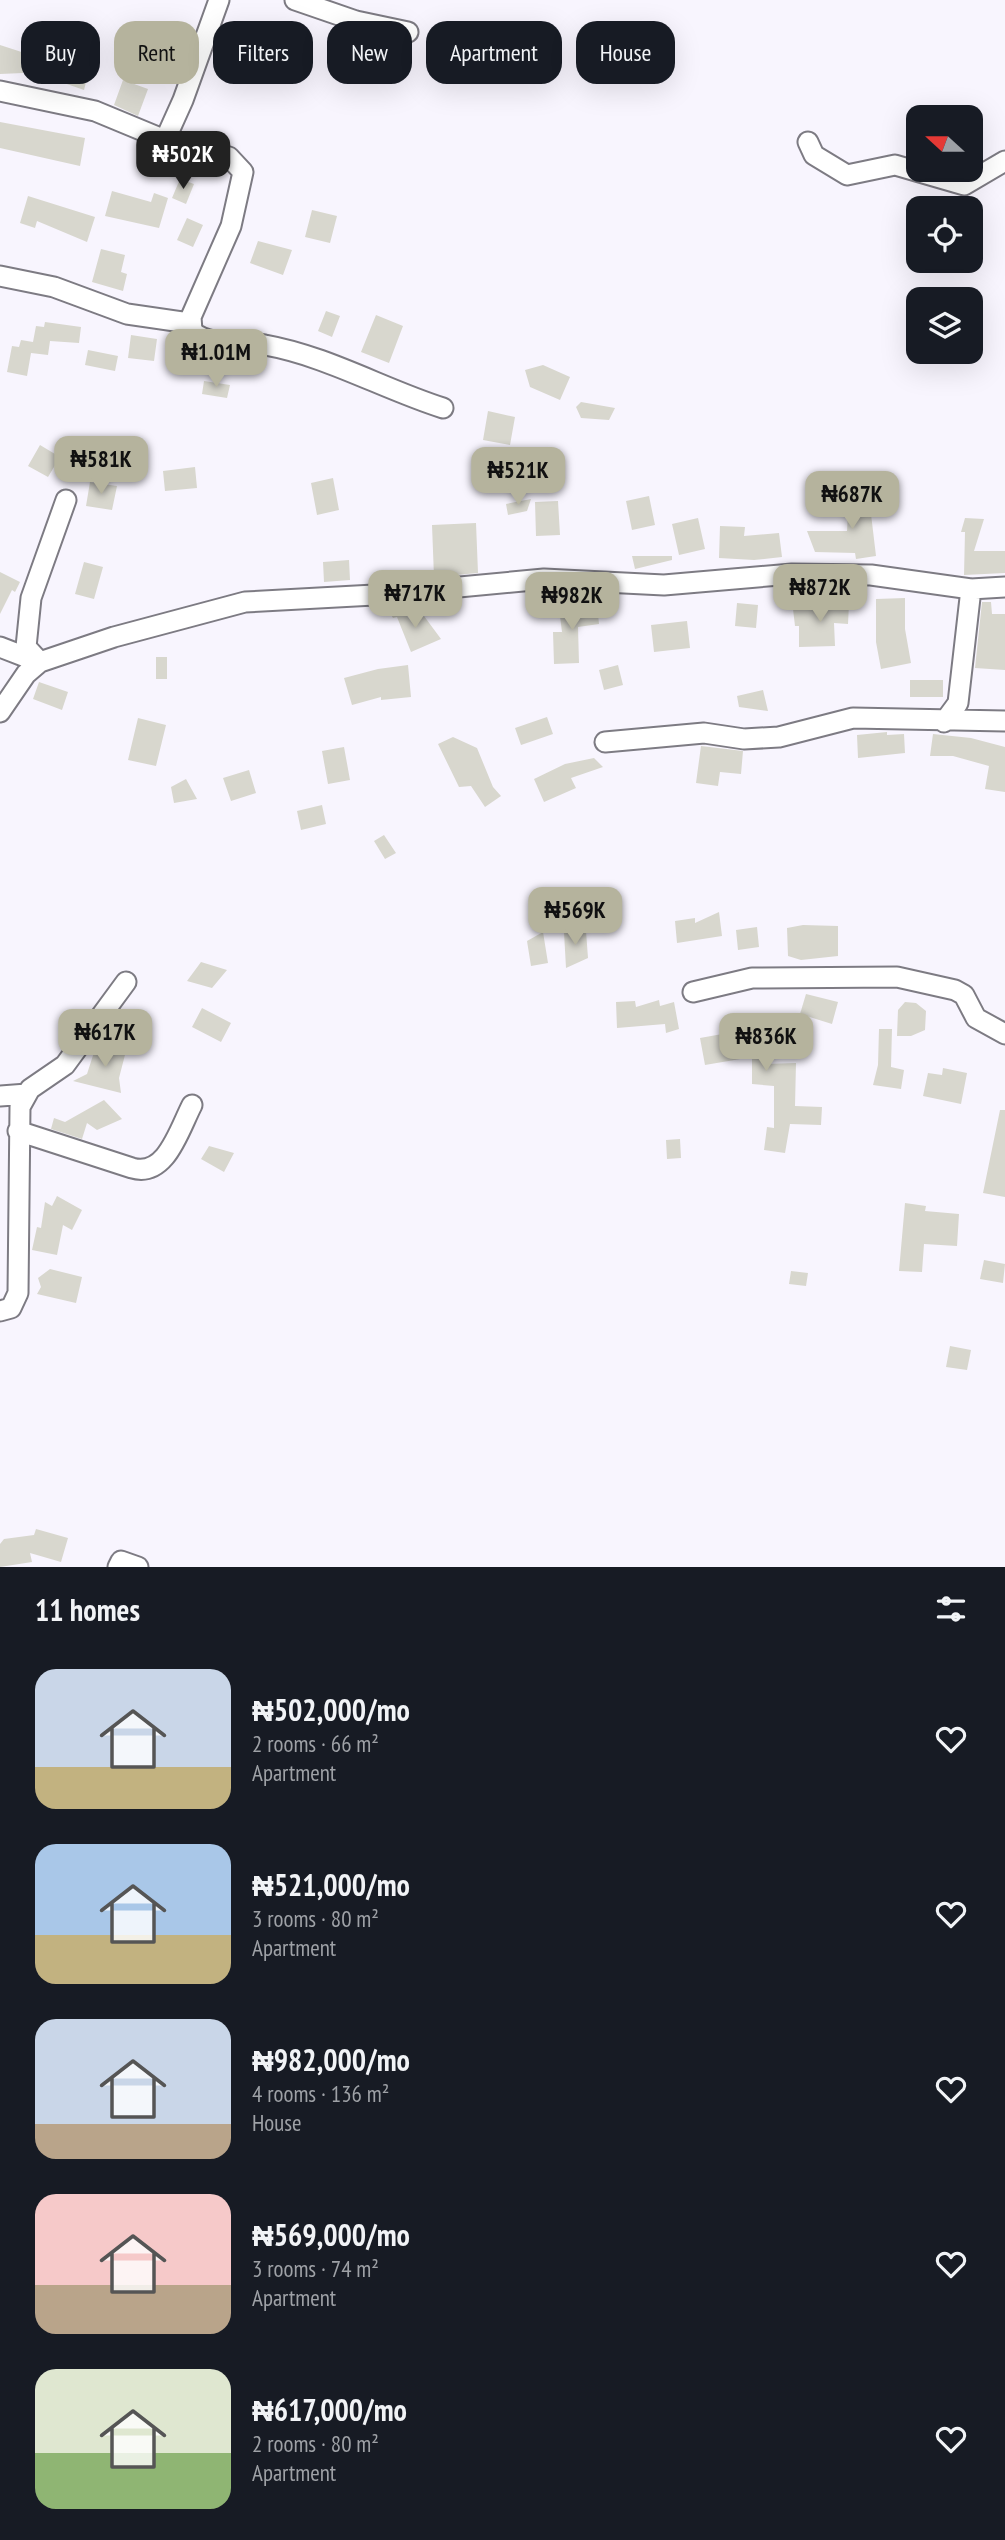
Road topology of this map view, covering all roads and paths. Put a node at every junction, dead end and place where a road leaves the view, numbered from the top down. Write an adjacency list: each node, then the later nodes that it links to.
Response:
1 (219, 0): 5 (street)
2 (295, 0): 3 (street)
3 (356, 21)
4 (0, 92): 5 (street)
5 (165, 140): 9 (street)
6 (808, 142): 7 (street)
7 (1005, 161)
8 (0, 276): 9 (street)
9 (189, 323): 10 (street)
10 (443, 408)
11 (66, 500): 15 (street)
12 (1005, 587): 13 (street)
13 (971, 589): 15 (street); 18 (street)
14 (0, 647): 15 (street)
15 (40, 662): 16 (street)
16 (0, 712)
17 (1005, 721): 18 (street)
18 (944, 722): 19 (street)
19 (605, 742)
20 (126, 982): 23 (street)
21 (693, 992): 22 (street)
22 (1005, 1034)
23 (13, 1098): 25 (street)
24 (192, 1105): 25 (street)
25 (18, 1131): 26 (street)
26 (0, 1311)
27 (118, 1567): 28 (street)
28 (138, 1567)

